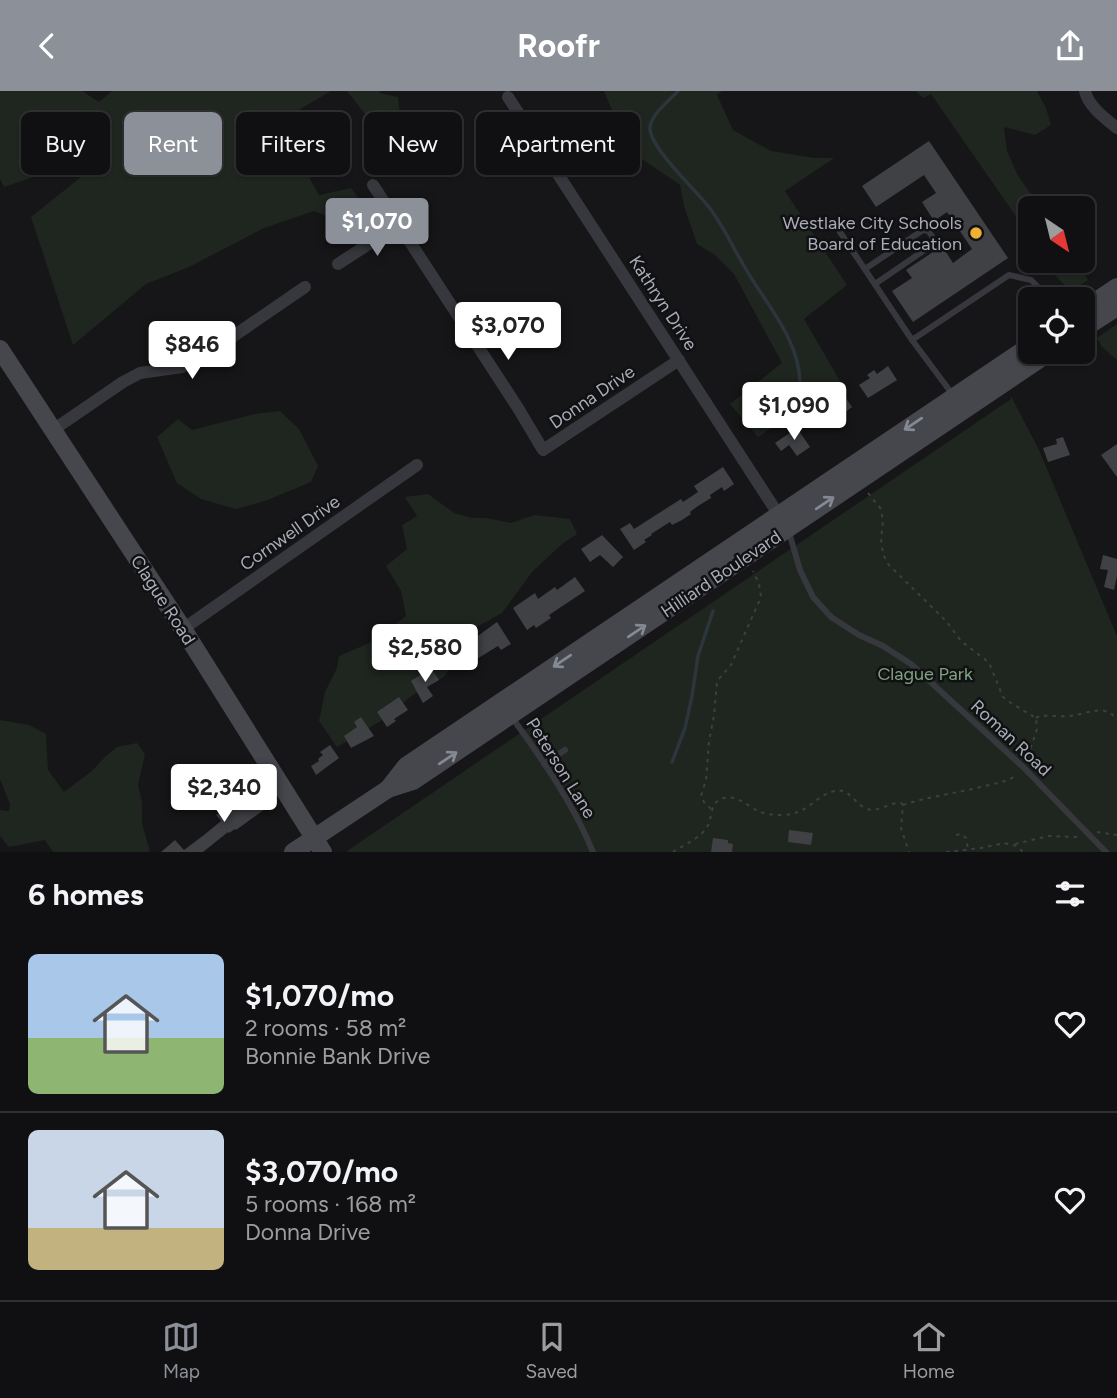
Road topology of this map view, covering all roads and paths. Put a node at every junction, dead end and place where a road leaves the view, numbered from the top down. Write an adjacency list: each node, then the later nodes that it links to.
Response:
1 (1085, 91): 3 (street)
2 (508, 97): 19 (street, Kathryn Drive)
3 (1117, 128)
4 (373, 185): 5 (street, Donna Drive)
5 (398, 225): 7 (street); 19 (street, Donna Drive)
6 (840, 232): 8 (lane)
7 (338, 264)
8 (865, 269): 9 (lane); 9 (lane)
9 (875, 284): 16 (lane)
10 (305, 287): 22 (street)
11 (1038, 287): 16 (lane)
12 (1117, 287): 13 (main road)
13 (1095, 302)
14 (1117, 307): 15 (main road)
15 (1095, 322)
16 (912, 340): 21 (lane)
17 (0, 349): 22 (main road, Clague Road)
18 (1018, 355): 21 (main road, Hilliard Boulevard)
19 (679, 360): 25 (street, Kathryn Drive)
20 (1029, 364): 21 (main road, Hilliard Boulevard)
21 (959, 403): 25 (main road, Hilliard Boulevard)
22 (53, 430): 27 (main road, Clague Road)
23 (416, 465): 27 (street, Cornwell Drive)
24 (867, 492): 29 (path)
25 (783, 522): 28 (main road, Hilliard Boulevard); 33 (lane, Roman Road)
26 (752, 570): 35 (path)
27 (183, 629): 41 (main road, Clague Road)
28 (506, 709): 32 (lane, Peterson Lane); 41 (main road, Hilliard Boulevard)
29 (1036, 718): 30 (path); 33 (path)
30 (1117, 720)
31 (565, 750): 32 (lane)
32 (544, 764): 45 (lane, Peterson Lane)
33 (1023, 767): 34 (path); 50 (lane, Roman Road)
34 (904, 805): 35 (path); 47 (path)
35 (712, 810): 46 (path)
36 (1095, 833): 38 (path)
37 (956, 835): 42 (path)
38 (1117, 835)
39 (1083, 837): 40 (path)
40 (1013, 844): 43 (path); 49 (path)
41 (319, 845): 44 (main road, Hilliard Boulevard)
42 (968, 849): 43 (path); 48 (path)
43 (977, 850)
44 (293, 852)
45 (593, 852)
46 (673, 852)
47 (909, 852)
48 (946, 852)
49 (1023, 852)
50 (1106, 852)

